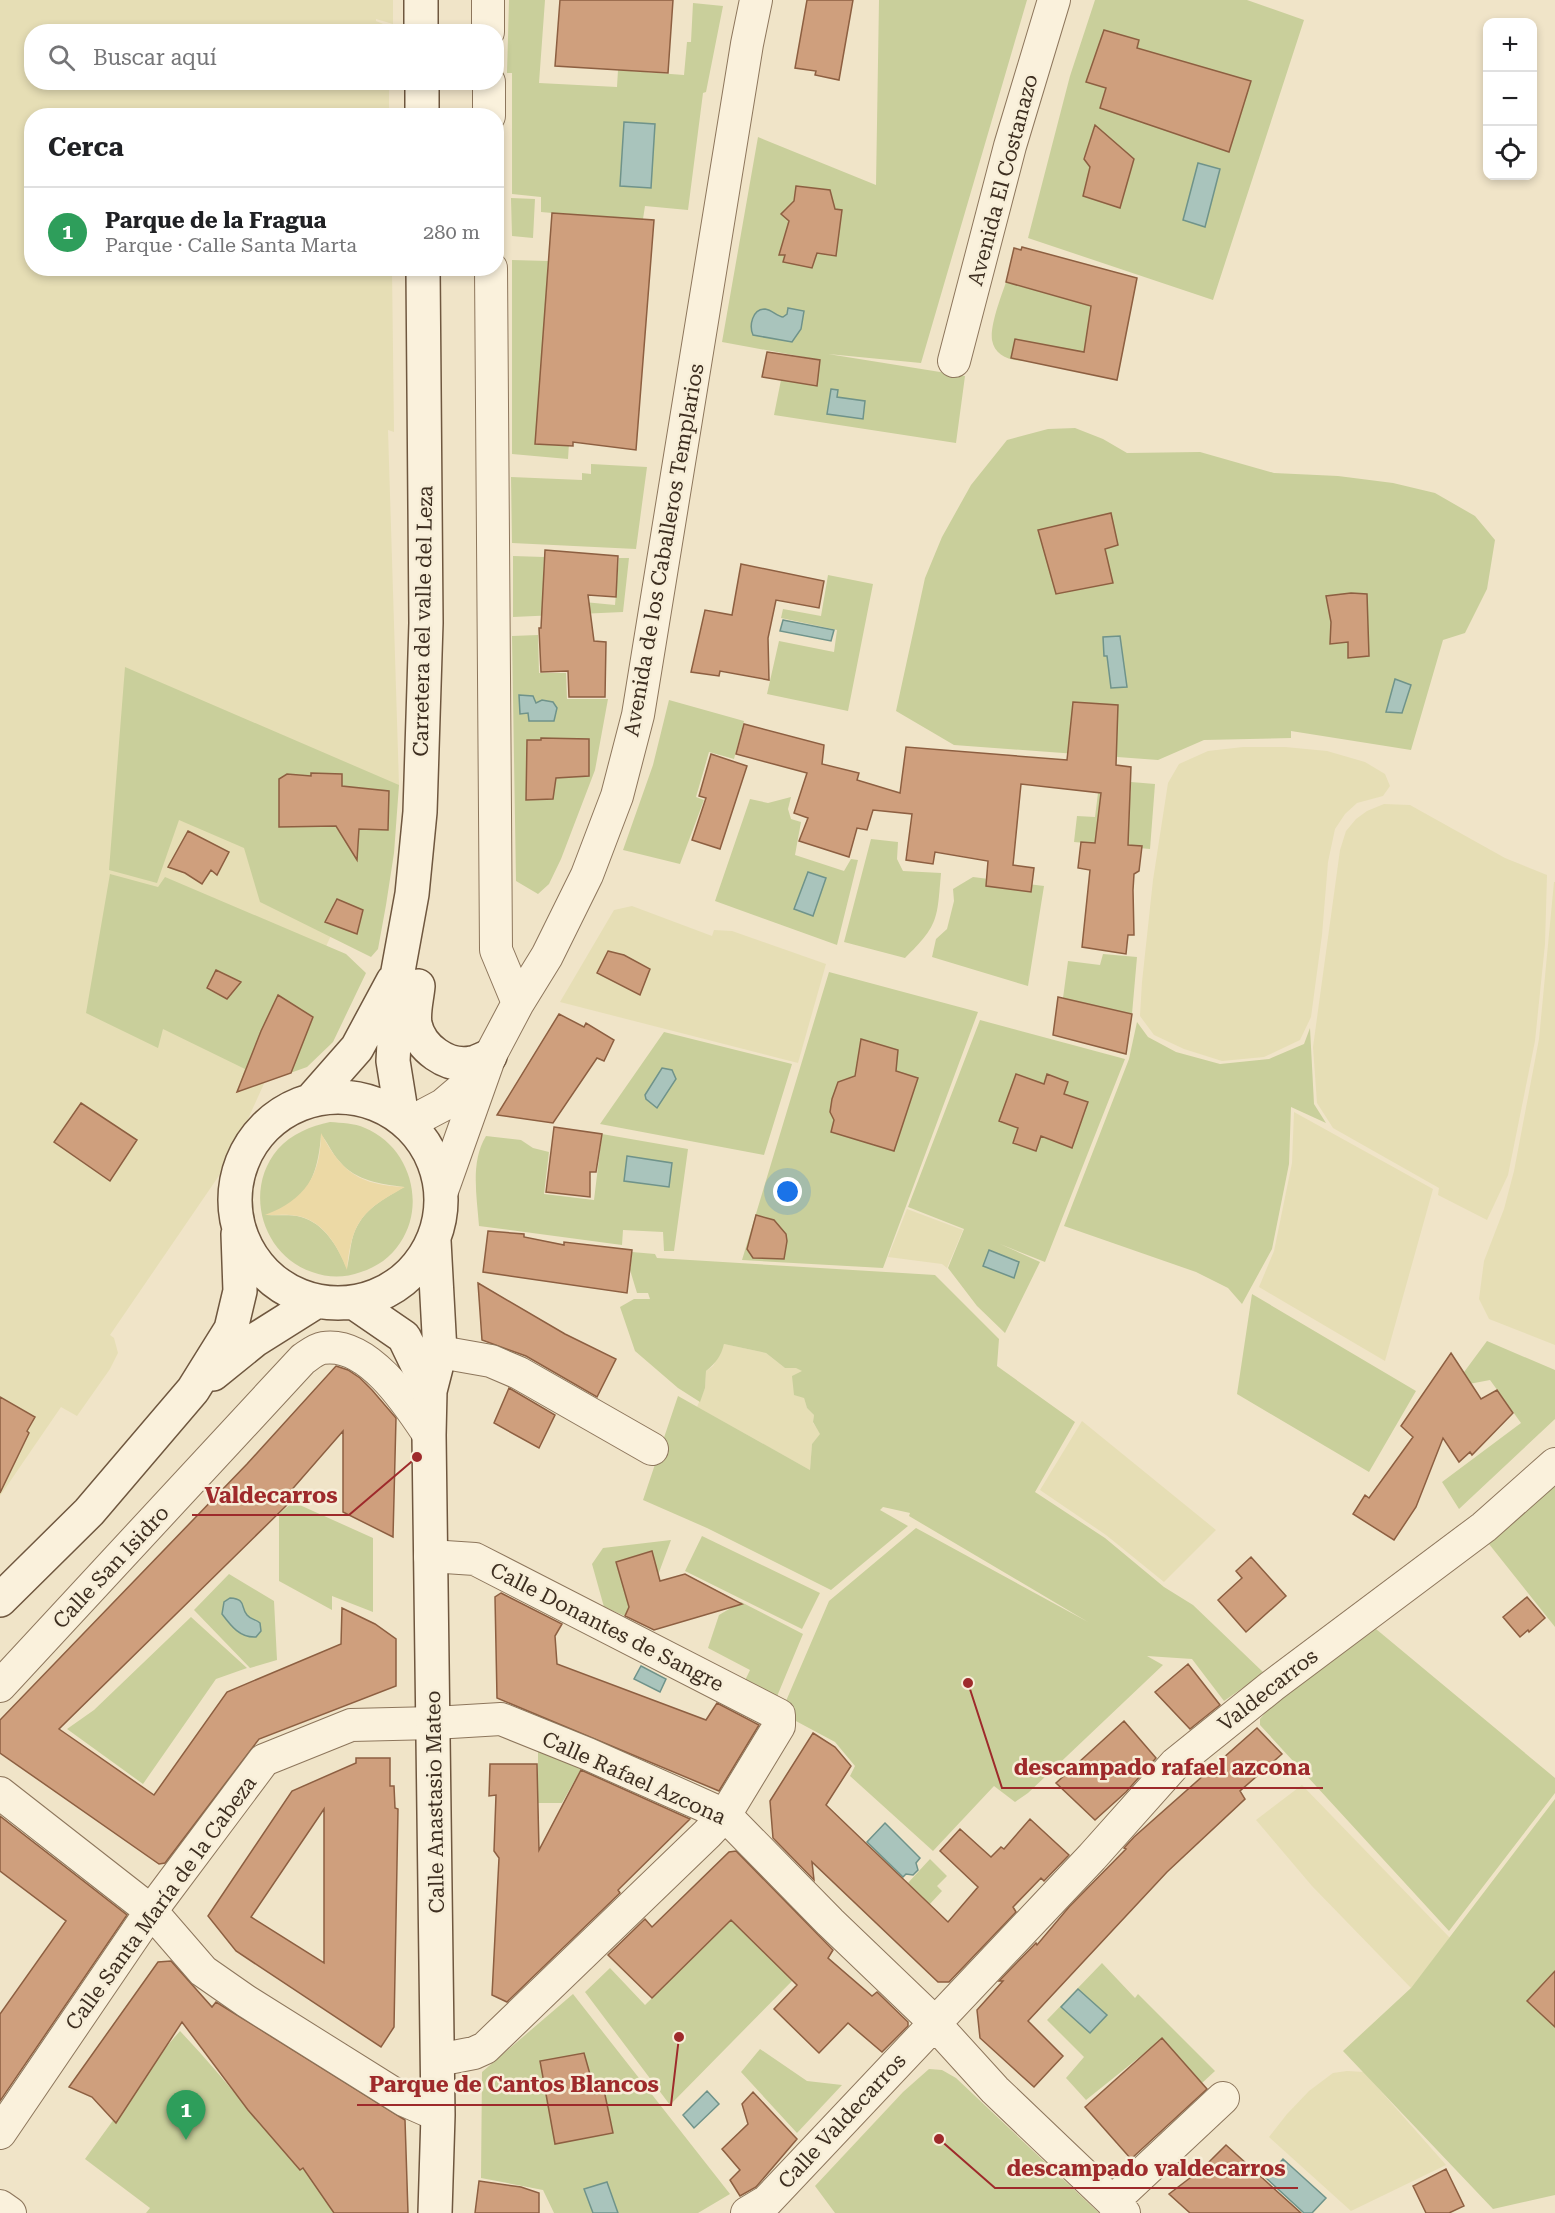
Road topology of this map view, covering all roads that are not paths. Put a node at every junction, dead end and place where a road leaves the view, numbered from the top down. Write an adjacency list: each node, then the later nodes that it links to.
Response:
1 (421, 0): 5 (main road)
2 (488, 0): 6 (street)
3 (756, 0): 16 (street, Avenida de los Caballeros Templarios)
4 (1054, 0): 13 (street, Avenida El Costanazo)
5 (421, 24)
6 (488, 24)
7 (422, 90): 9 (main road)
8 (489, 90): 10 (street)
9 (422, 108)
10 (489, 108)
11 (423, 276): 14 (main road, Carretera del valle del Leza)
12 (491, 276): 16 (street)
13 (954, 361)
14 (420, 812): 15 (main road, Carretera del valle del Leza); 17 (main road)
15 (398, 971): 18 (main road); 19 (main road)
16 (518, 1003): 17 (street, Avenida de los Caballeros Templarios)
17 (486, 1064): 19 (street, Avenida de los Caballeros Templarios); 20 (street, Avenida de los Caballeros Templarios)
18 (313, 1098): 19 (main road); 21 (main road)
19 (406, 1120): 20 (main road)
20 (442, 1191): 22 (main road)
21 (238, 1229): 23 (main road); 27 (main road)
22 (434, 1240): 24 (main road); 26 (main road)
23 (317, 1301): 24 (main road); 27 (main road)
24 (352, 1302): 25 (main road)
25 (404, 1337): 26 (main road); 28 (main road)
26 (440, 1352): 28 (main road); 30 (street)
27 (193, 1390): 33 (main road)
28 (430, 1391): 29 (main road, Calle Anastasio Mateo)
29 (429, 1435): 32 (main road, Calle Anastasio Mateo); 34 (street, Calle San Isidro)
30 (652, 1449)
31 (1555, 1464): 39 (street, Valdecarros)
32 (430, 1556): 35 (main road, Calle Anastasio Mateo); 37 (street, Calle Donantes de Sangre)
33 (0, 1600)
34 (0, 1686)
35 (434, 1723): 37 (street, Calle Rafael Azcona); 38 (street, Calle Santa María de la Cabeza); 40 (main road, Calle Anastasio Mateo)
36 (0, 1793): 38 (street)
37 (725, 1815): 39 (street, Calle Rafael Azcona); 40 (street)
38 (151, 1911): 42 (street); 43 (street, Calle Santa María de la Cabeza)
39 (933, 2023): 45 (street, Calle Rafael Azcona); 48 (street, Calle Valdecarros)
40 (438, 2060): 42 (main road, Calle Anastasio Mateo)
41 (1223, 2098): 45 (street)
42 (438, 2115): 47 (main road, Calle Anastasio Mateo)
43 (0, 2133)
44 (0, 2206): 46 (street)
45 (1118, 2207)
46 (10, 2213)
47 (435, 2213)
48 (747, 2213)

